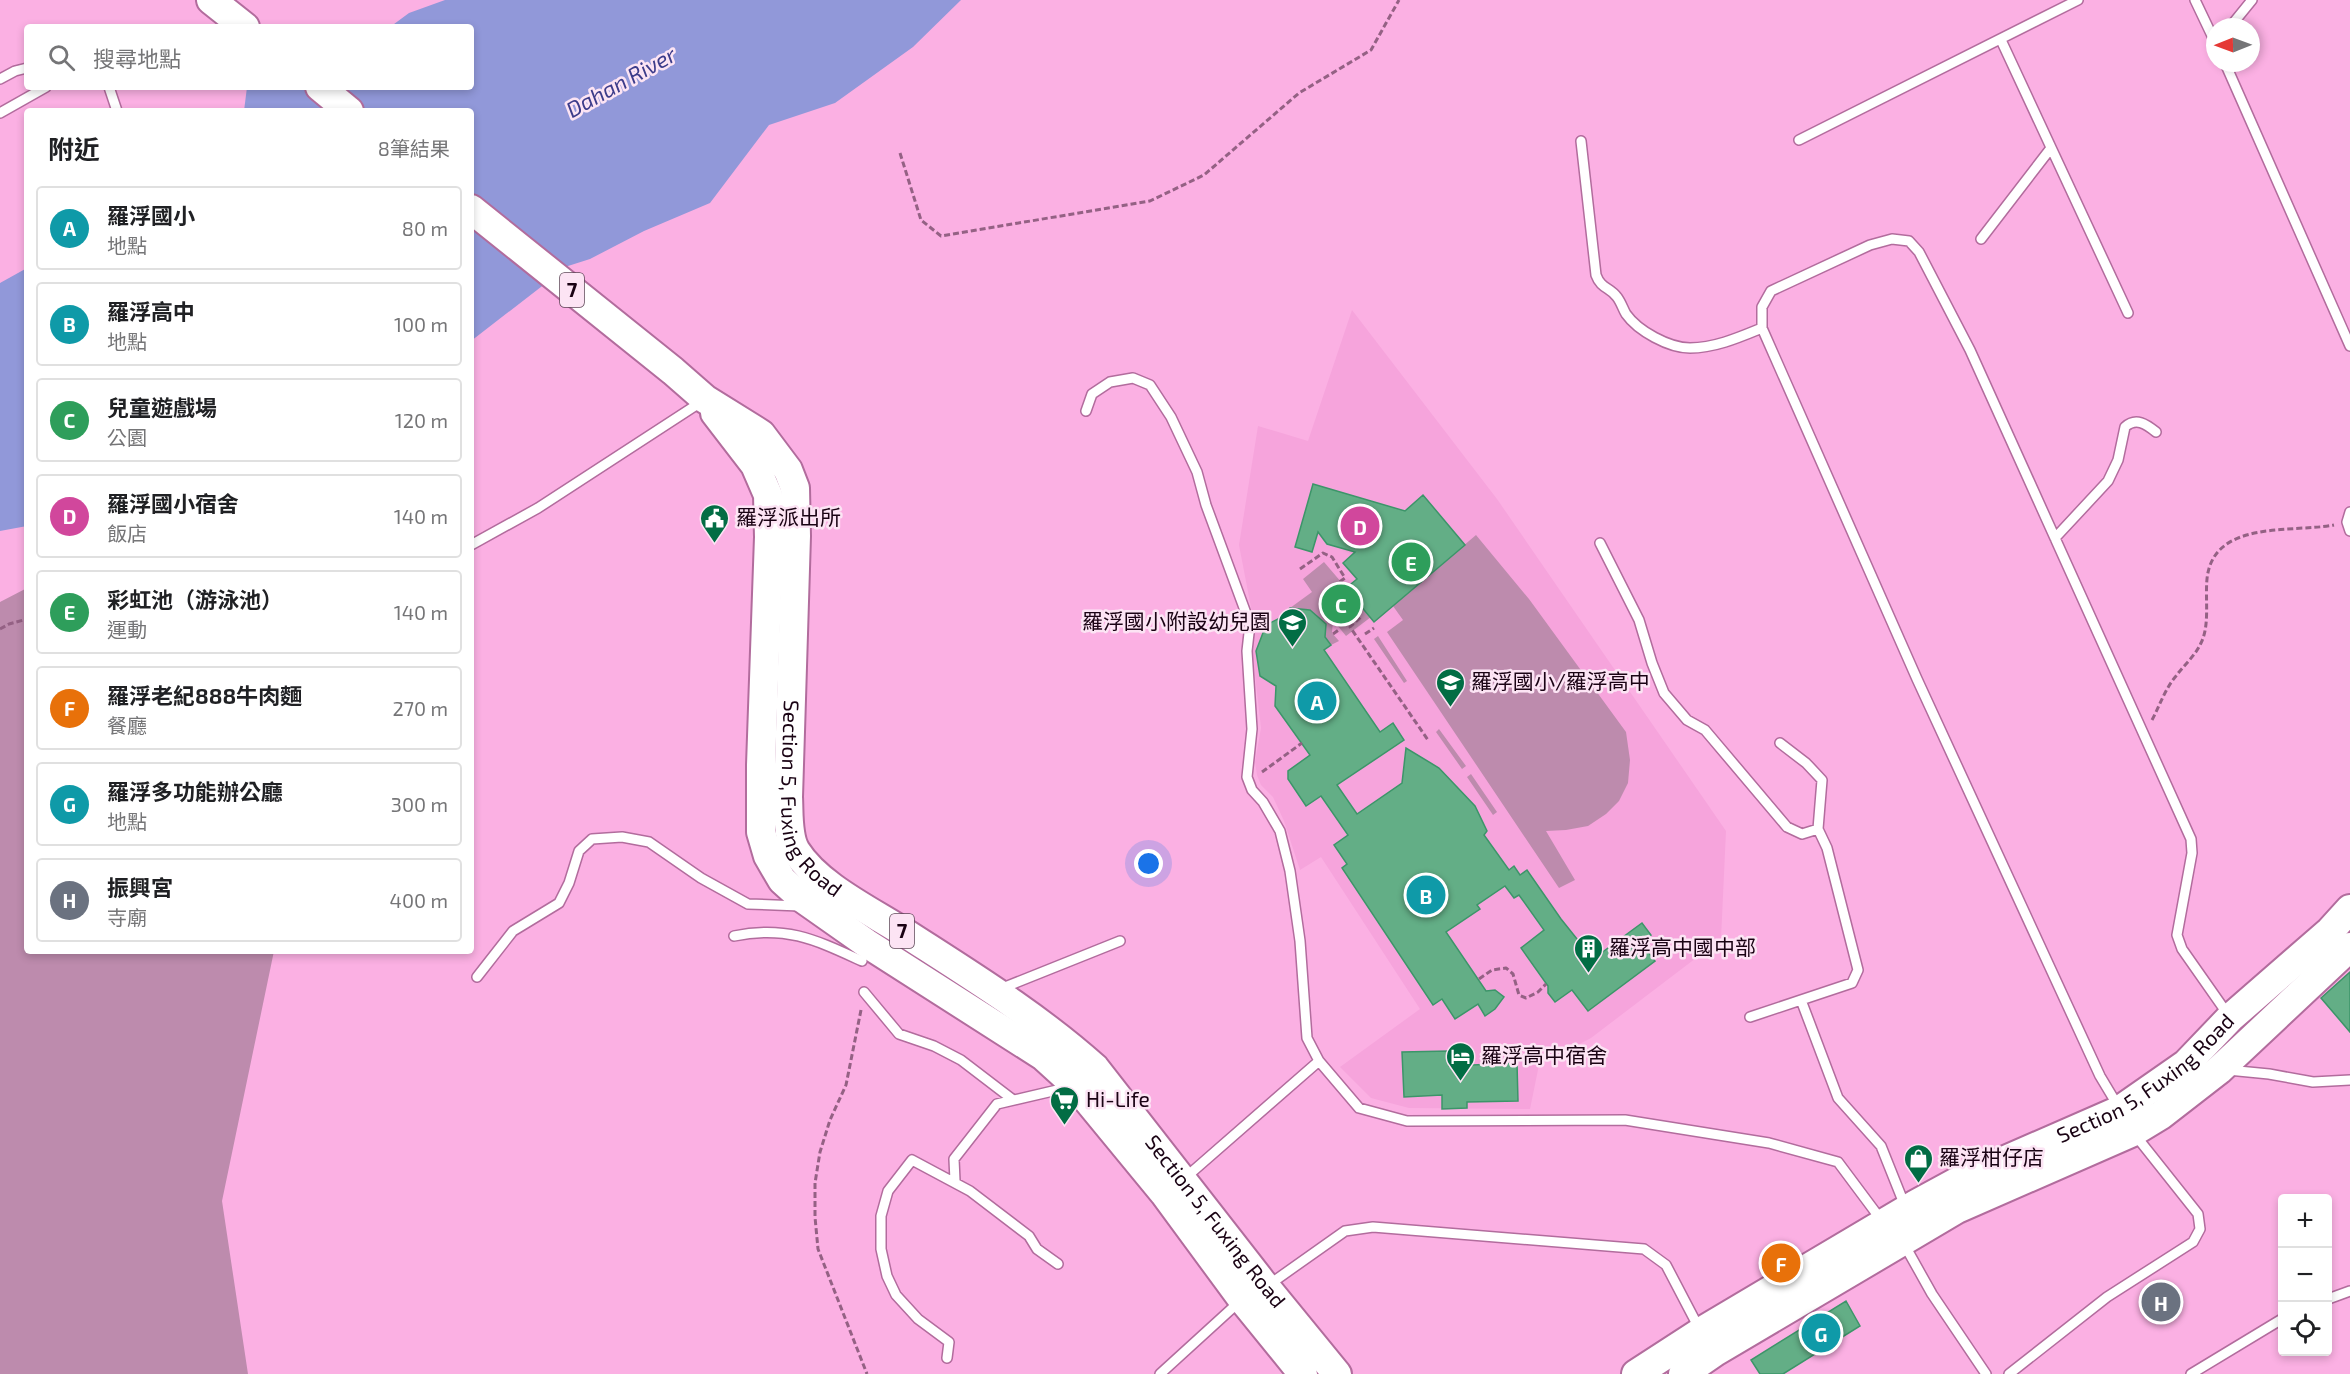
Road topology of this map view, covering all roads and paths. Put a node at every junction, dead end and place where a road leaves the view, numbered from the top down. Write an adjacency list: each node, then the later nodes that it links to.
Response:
1 (211, 0): 8 (main road)
2 (1399, 0): 22 (path)
3 (2078, 0): 9 (lane)
4 (2195, 0): 7 (lane)
5 (2252, 0): 6 (lane)
6 (2237, 18)
7 (2206, 23)
8 (241, 24)
9 (2001, 40): 19 (lane); 21 (lane)
10 (24, 69): 12 (lane)
11 (2228, 72): 27 (lane)
12 (0, 79)
13 (41, 90): 18 (lane)
14 (110, 90): 16 (lane)
15 (324, 90): 17 (main road)
16 (116, 108)
17 (346, 108)
18 (0, 113)
19 (1799, 140)
20 (1581, 141): 26 (lane)
21 (2051, 148): 24 (lane); 25 (lane)
22 (900, 153)
23 (474, 210): 28 (main road, Section 5, Fuxing Road / 7)
24 (1982, 239)
25 (2128, 313)
26 (1762, 328): 32 (lane); 70 (lane)
27 (2349, 343)
28 (705, 399): 33 (lane); 36 (main road, Section 5, Fuxing Road / 7)
29 (1086, 411): 65 (lane)
30 (2156, 432): 32 (lane)
31 (2349, 522): 43 (path)
32 (2055, 538): 43 (lane)
33 (474, 542)
34 (1600, 543): 49 (lane)
35 (1300, 569): 44 (path)
36 (780, 597): 48 (main road, Section 5, Fuxing Road / 7); 50 (main road, Section 5, Fuxing Road / 7)
37 (24, 620): 39 (path)
38 (1374, 628): 42 (path)
39 (0, 629)
40 (1340, 629): 41 (path)
41 (1333, 634)
42 (1365, 634)
43 (2145, 735): 64 (lane)
44 (1428, 740)
45 (1302, 743): 47 (path)
46 (1780, 743): 49 (lane)
47 (1278, 760)
48 (790, 828): 50 (main road); 60 (main road, Section 5, Fuxing Road / 7)
49 (1818, 829): 62 (lane)
50 (761, 832): 51 (main road, Section 5, Fuxing Road / 7)
51 (815, 907): 57 (lane); 67 (main road, Section 5, Fuxing Road / 7)
52 (2350, 909): 64 (main road, Section 5, Fuxing Road)
53 (734, 936): 56 (lane)
54 (1120, 941): 60 (lane)
55 (2350, 947): 66 (main road, Section 5, Fuxing Road)
56 (862, 961)
57 (477, 977)
58 (1479, 979): 59 (path)
59 (1546, 984)
60 (995, 991): 67 (main road, Section 5, Fuxing Road / 7)
61 (864, 992): 69 (lane); 81 (path)
62 (1801, 1000): 63 (lane); 73 (lane)
63 (1750, 1017)
64 (2230, 1018): 70 (main road, Section 5, Fuxing Road)
65 (1319, 1061): 72 (lane); 73 (lane)
66 (2219, 1070): 68 (lane); 70 (main road, Section 5, Fuxing Road)
67 (1086, 1077): 69 (lane); 72 (main road, Section 5, Fuxing Road / 7)
68 (2350, 1080)
69 (1012, 1099): 71 (lane)
70 (2127, 1121): 73 (main road, Section 5, Fuxing Road); 88 (lane)
71 (955, 1181): 74 (lane); 80 (lane)
72 (1174, 1187): 76 (main road, Section 5, Fuxing Road / 7)
73 (1898, 1227): 79 (main road, Section 5, Fuxing Road); 87 (lane)
74 (1058, 1264)
75 (2350, 1291): 77 (lane)
76 (1254, 1293): 79 (lane); 82 (lane); 83 (main road, Section 5, Fuxing Road / 7); 84 (main road, Section 5, Fuxing Road / 7)
77 (2332, 1298)
78 (2278, 1322): 89 (lane)
79 (1708, 1342): 85 (main road, Section 5, Fuxing Road); 86 (main road, Section 5, Fuxing Road)
80 (947, 1358)
81 (867, 1374)
82 (1160, 1374)
83 (1303, 1374)
84 (1337, 1374)
85 (1636, 1374)
86 (1683, 1374)
87 (1986, 1374)
88 (2009, 1374)
89 (2191, 1374)

